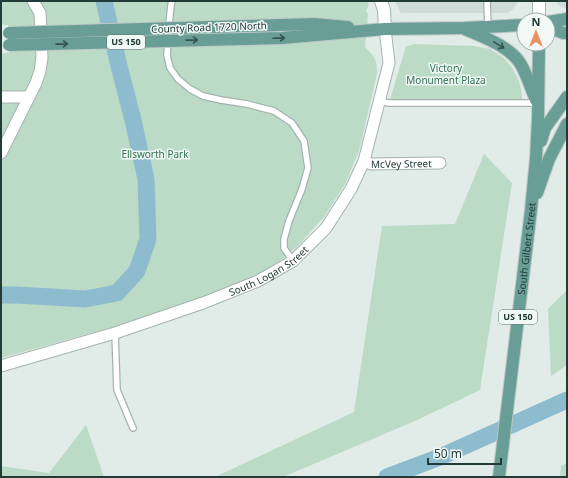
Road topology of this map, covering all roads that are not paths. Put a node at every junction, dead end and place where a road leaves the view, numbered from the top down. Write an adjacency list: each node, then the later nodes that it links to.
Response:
1 (33, 1): 17 (street)
2 (172, 1): 28 (lane)
3 (381, 1): 12 (street)
4 (487, 1): 10 (lane)
5 (539, 1): 6 (street)
6 (539, 12)
7 (567, 19): 8 (main road)
8 (556, 21)
9 (516, 25): 10 (main road, County Road 1720 North / US 150)
10 (488, 27): 11 (main road, County Road 1720 North / US 150)
11 (464, 28): 12 (main road, County Road 1720 North / US 150); 21 (main road, one-way to 21)
12 (385, 29): 15 (main road, County Road 1720 North / US 150, one-way to 12, bridge); 15 (main road, County Road 1720 North / US 150, bridge); 20 (street, South Logan Street)
13 (556, 30): 14 (main road)
14 (567, 33)
15 (5, 39)
16 (538, 52): 21 (main road, South Gilbert Street / US 150)
17 (28, 97): 19 (street); 23 (street)
18 (567, 97): 24 (main road)
19 (1, 98)
20 (380, 101): 21 (lane); 25 (street, South Logan Street)
21 (538, 103): 24 (main road, South Gilbert Street / US 150)
22 (567, 124): 27 (main road)
23 (1, 153)
24 (536, 158): 27 (main road, South Gilbert Street / US 150)
25 (364, 161): 26 (street, McVey Street); 28 (street, South Logan Street)
26 (440, 163)
27 (531, 210): 32 (main road, South Gilbert Street / US 150)
28 (293, 261): 29 (street, South Logan Street)
29 (115, 333): 30 (street, South Logan Street); 31 (lane)
30 (1, 366)
31 (133, 428)
32 (499, 477)

